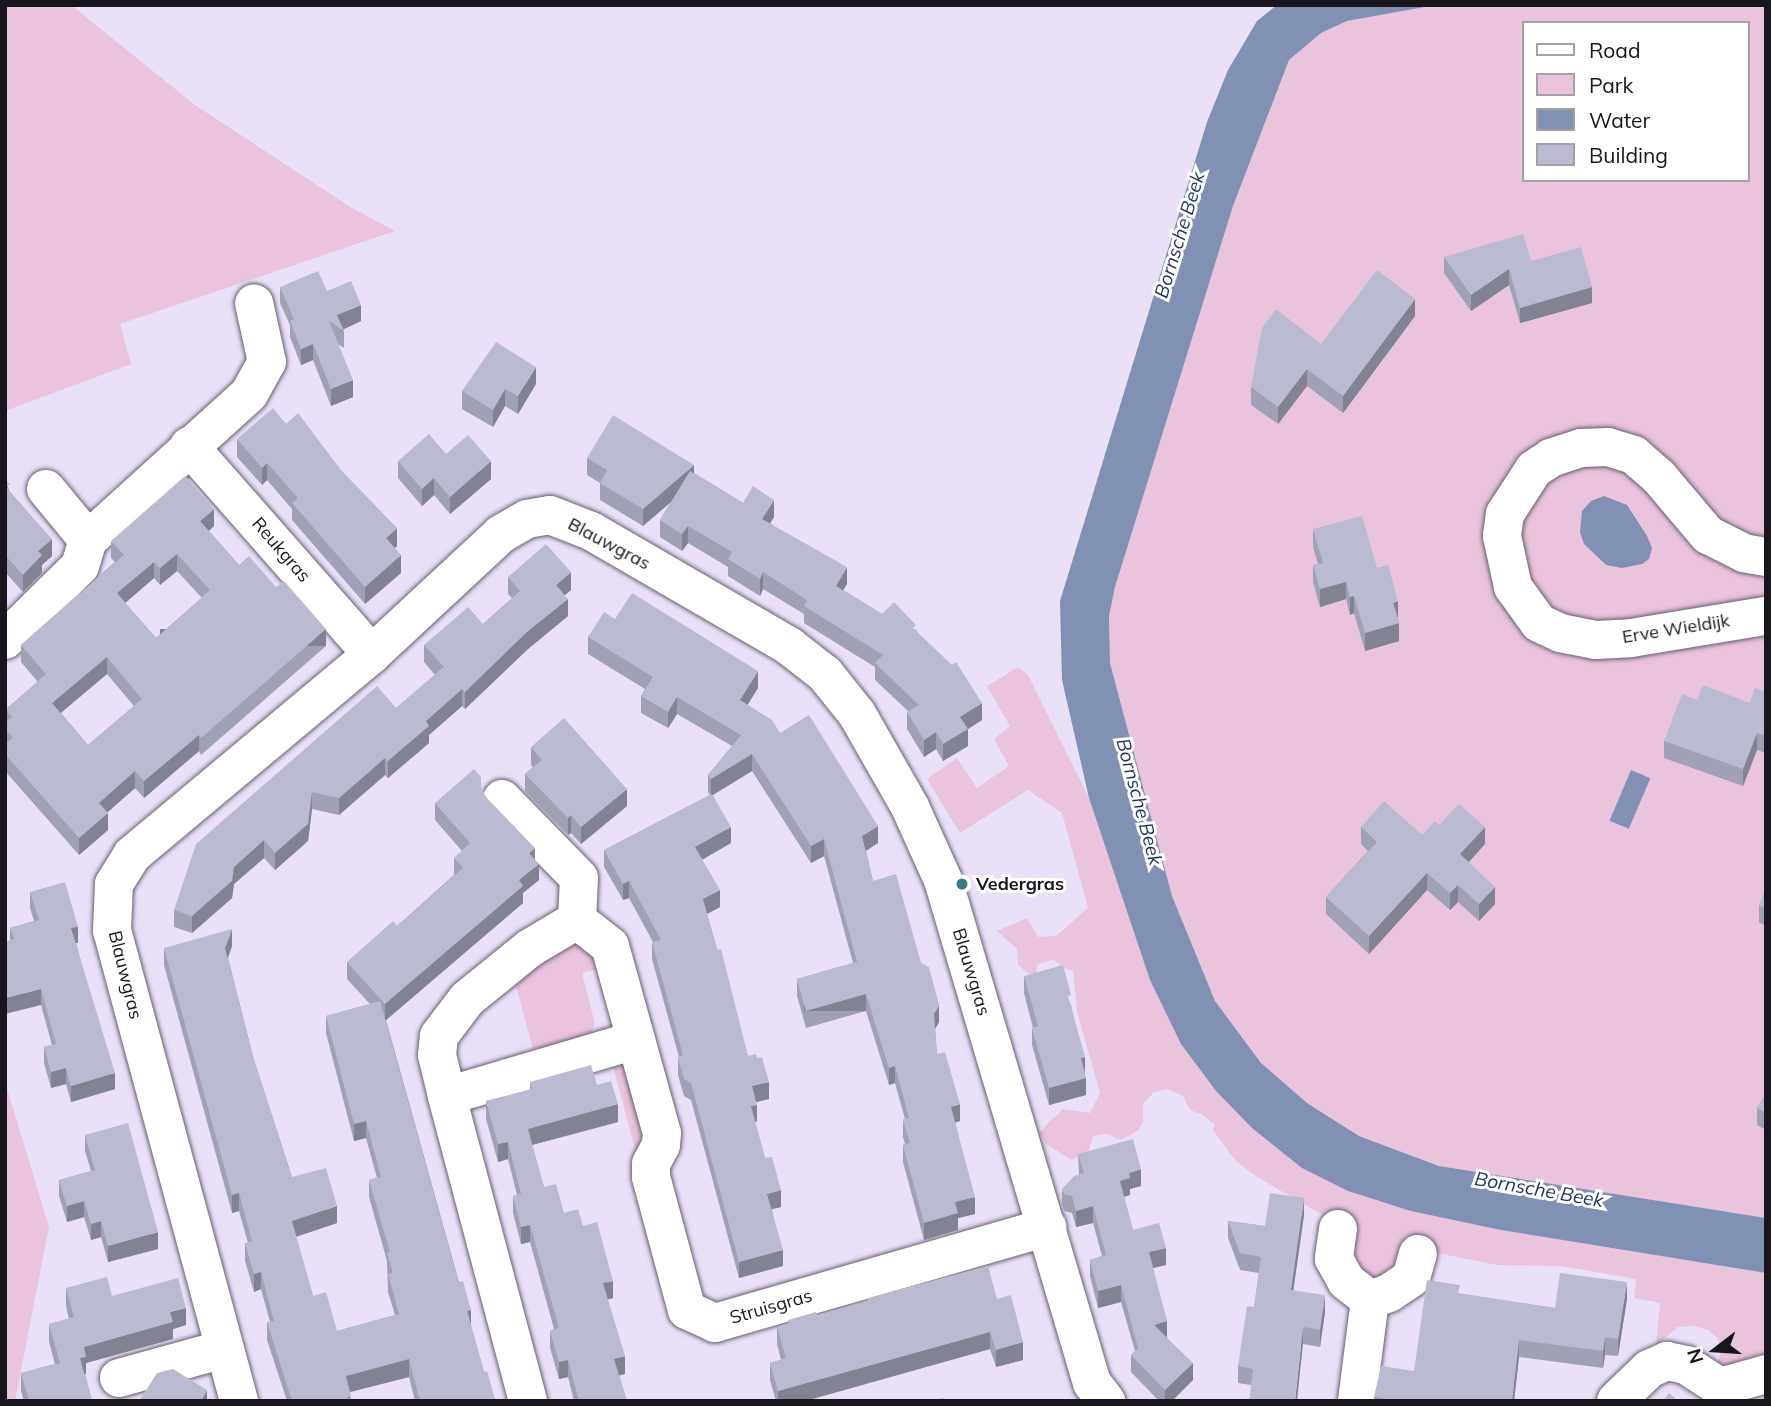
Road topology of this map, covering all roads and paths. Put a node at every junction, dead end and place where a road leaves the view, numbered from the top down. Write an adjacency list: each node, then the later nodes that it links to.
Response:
1 (254, 303): 2 (street)
2 (189, 446): 4 (street); 8 (street, Reukgras)
3 (46, 489): 4 (street)
4 (88, 540): 7 (street)
5 (1765, 557): 6 (street, Erve Wieldijk); 6 (street, Erve Wieldijk)
6 (1764, 615)
7 (5, 640)
8 (372, 653): 13 (street, Blauwgras); 17 (street, Blauwgras)
9 (502, 799): 10 (street)
10 (577, 920): 11 (street, Struisgras); 12 (street)
11 (636, 1040): 12 (street); 13 (street, Struisgras)
12 (447, 1096): 21 (street)
13 (1047, 1227): 22 (street, Blauwgras)
14 (1338, 1229): 16 (street)
15 (1418, 1254): 16 (street)
16 (1370, 1300): 23 (street)
17 (224, 1349): 19 (street); 20 (street, Blauwgras)
18 (1766, 1374): 24 (street)
19 (119, 1378)
20 (239, 1401)
21 (528, 1401)
22 (1106, 1401)
23 (1357, 1401)
24 (1616, 1401)

